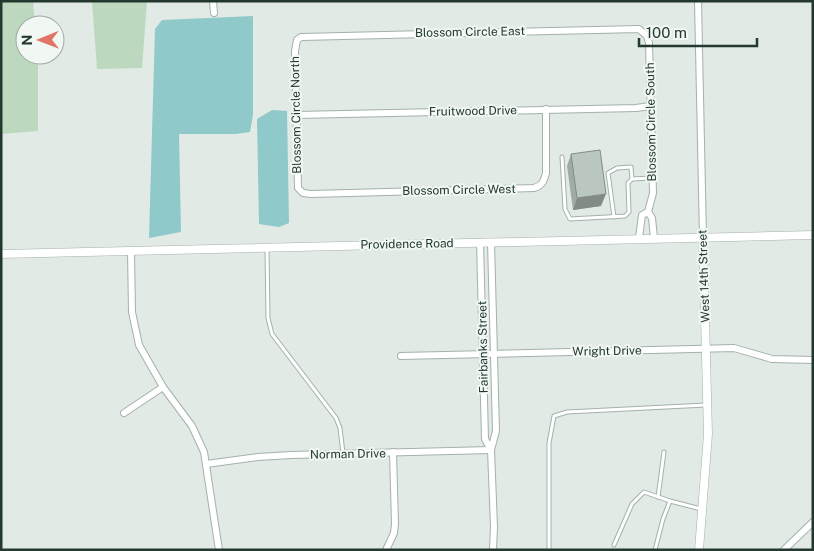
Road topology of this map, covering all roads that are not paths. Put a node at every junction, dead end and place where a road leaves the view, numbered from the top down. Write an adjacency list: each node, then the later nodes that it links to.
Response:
1 (213, 1): 3 (street)
2 (698, 1): 18 (street, West 14th Street)
3 (214, 13)
4 (644, 32): 5 (street, Blossom Circle East); 6 (street, Blossom Circle South)
5 (298, 40): 8 (street, Blossom Circle North)
6 (650, 106): 7 (street, Fruitwood Drive); 10 (street, Blossom Circle South)
7 (546, 110): 8 (street, Fruitwood Drive); 12 (street, Blossom Circle West)
8 (296, 115): 12 (street, Blossom Circle North)
9 (562, 157): 14 (lane)
10 (653, 178): 11 (lane); 13 (street, Blossom Circle South)
11 (632, 179): 14 (lane); 14 (lane)
12 (300, 190)
13 (648, 212): 16 (street, Blossom Circle South); 17 (street, Blossom Circle South)
14 (614, 217)
15 (813, 235): 18 (street, Providence Road)
16 (639, 238): 17 (street, Providence Road); 20 (street, Providence Road)
17 (654, 238): 18 (street, Providence Road)
18 (703, 238): 24 (street, West 14th Street)
19 (480, 242): 20 (street, Providence Road); 21 (street, Providence Road); 25 (street, Fairbanks Street)
20 (491, 242): 26 (street, Fairbanks Street)
21 (267, 248): 22 (street, Providence Road); 35 (lane)
22 (131, 251): 23 (street, Providence Road); 29 (street)
23 (1, 254)
24 (706, 349): 26 (street, Wright Drive); 28 (street, Wright Drive); 30 (street, West 14th Street)
25 (483, 353): 26 (street, Wright Drive); 27 (street, Wright Drive); 32 (street, Fairbanks Street)
26 (494, 353): 32 (street, Fairbanks Street)
27 (401, 356)
28 (813, 360)
29 (163, 387): 31 (street); 36 (street)
30 (708, 405): 39 (street, West 14th Street); 45 (lane)
31 (124, 413)
32 (491, 450): 33 (street, Norman Drive); 44 (street, Fairbanks Street)
33 (393, 452): 35 (street, Norman Drive); 43 (street)
34 (664, 452): 37 (lane)
35 (343, 454): 36 (street, Norman Drive)
36 (206, 464): 42 (street)
37 (658, 497): 38 (lane); 41 (lane)
38 (670, 501): 39 (lane); 46 (lane)
39 (702, 509): 47 (street, West 14th Street)
40 (813, 522): 48 (street)
41 (614, 545)
42 (219, 550)
43 (386, 550)
44 (493, 550)
45 (549, 550)
46 (655, 550)
47 (699, 550)
48 (784, 550)

